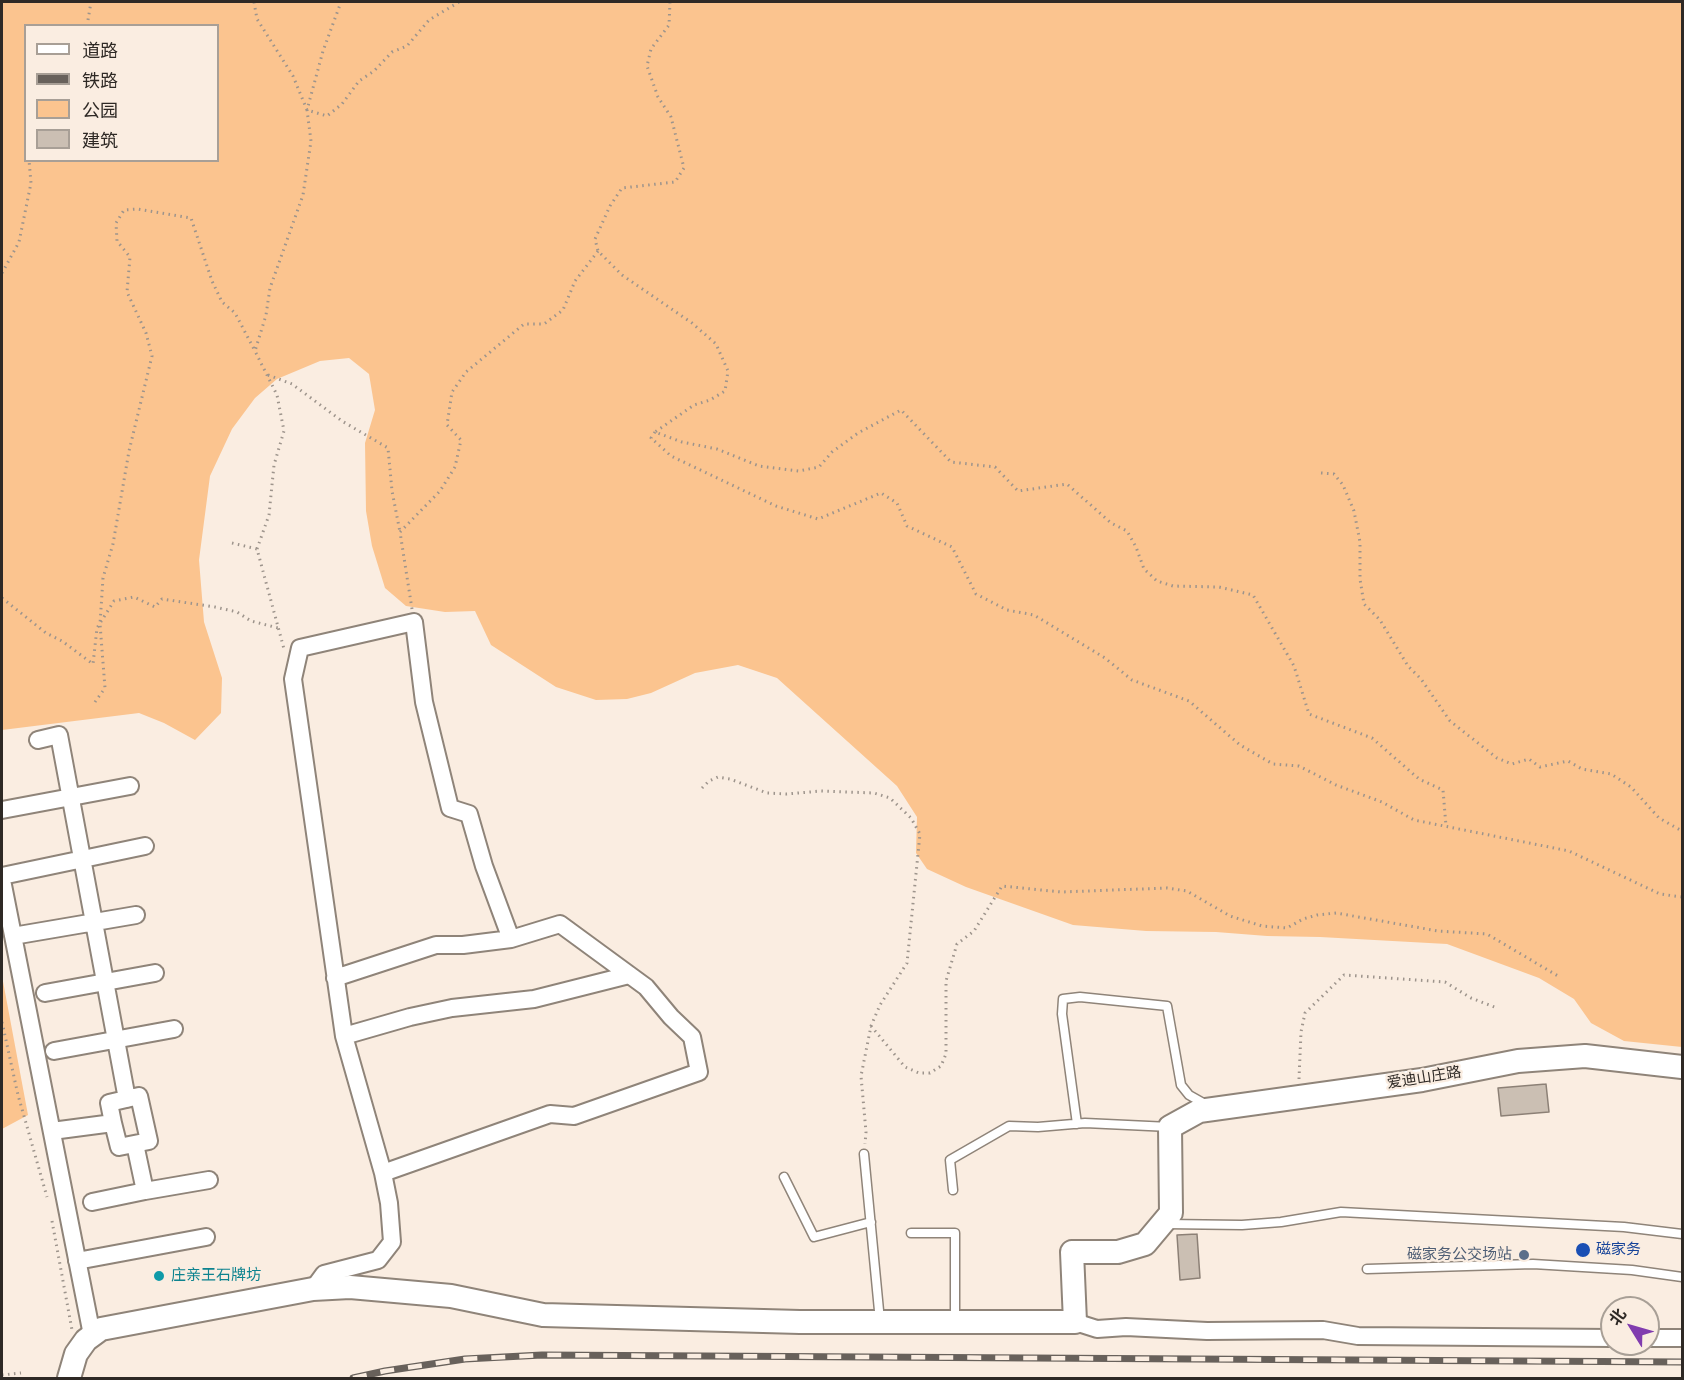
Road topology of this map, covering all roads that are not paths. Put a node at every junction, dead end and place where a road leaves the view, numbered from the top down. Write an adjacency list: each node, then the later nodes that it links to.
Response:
1 (38, 740): 3 (street)
2 (130, 786): 3 (street)
3 (70, 797): 4 (street); 6 (street)
4 (2, 810)
5 (146, 846): 6 (street)
6 (82, 859): 7 (street); 9 (street)
7 (2, 878): 10 (street)
8 (136, 915): 9 (street)
9 (94, 922): 10 (street); 15 (street)
10 (13, 936): 27 (street)
11 (511, 939): 13 (street); 14 (street); 14 (street)
12 (155, 973): 15 (street)
13 (629, 975): 18 (street); 30 (street)
14 (335, 978): 18 (street)
15 (105, 982): 16 (street); 19 (street)
16 (45, 993)
17 (174, 1029): 19 (street)
18 (344, 1036): 30 (street)
19 (116, 1040): 20 (street); 22 (street)
20 (54, 1051)
21 (1683, 1067): 23 (street, 爱迪山庄路)
22 (127, 1099): 24 (street); 28 (street)
23 (1214, 1108): 25 (lane); 26 (street, 爱迪山庄路)
24 (113, 1123): 27 (street); 28 (street)
25 (1077, 1124): 26 (lane); 33 (lane)
26 (1170, 1127): 37 (street)
27 (52, 1131): 41 (street)
28 (135, 1144): 34 (street)
29 (864, 1154): 36 (lane)
30 (383, 1173): 44 (street)
31 (784, 1177): 36 (lane)
32 (209, 1180): 34 (street)
33 (953, 1190)
34 (146, 1191): 35 (street)
35 (92, 1202)
36 (871, 1222): 45 (lane)
37 (1162, 1224): 39 (lane); 47 (street)
38 (911, 1233): 46 (lane)
39 (1683, 1234)
40 (206, 1237): 41 (street)
41 (77, 1261): 48 (street)
42 (1367, 1269): 43 (lane)
43 (1683, 1277)
44 (313, 1289): 45 (street); 48 (street)
45 (880, 1322): 46 (street)
46 (955, 1322): 47 (street)
47 (1075, 1322): 49 (street)
48 (92, 1335): 52 (street)
49 (1600, 1338)
50 (1660, 1338): 51 (street)
51 (1683, 1338)
52 (69, 1378)

